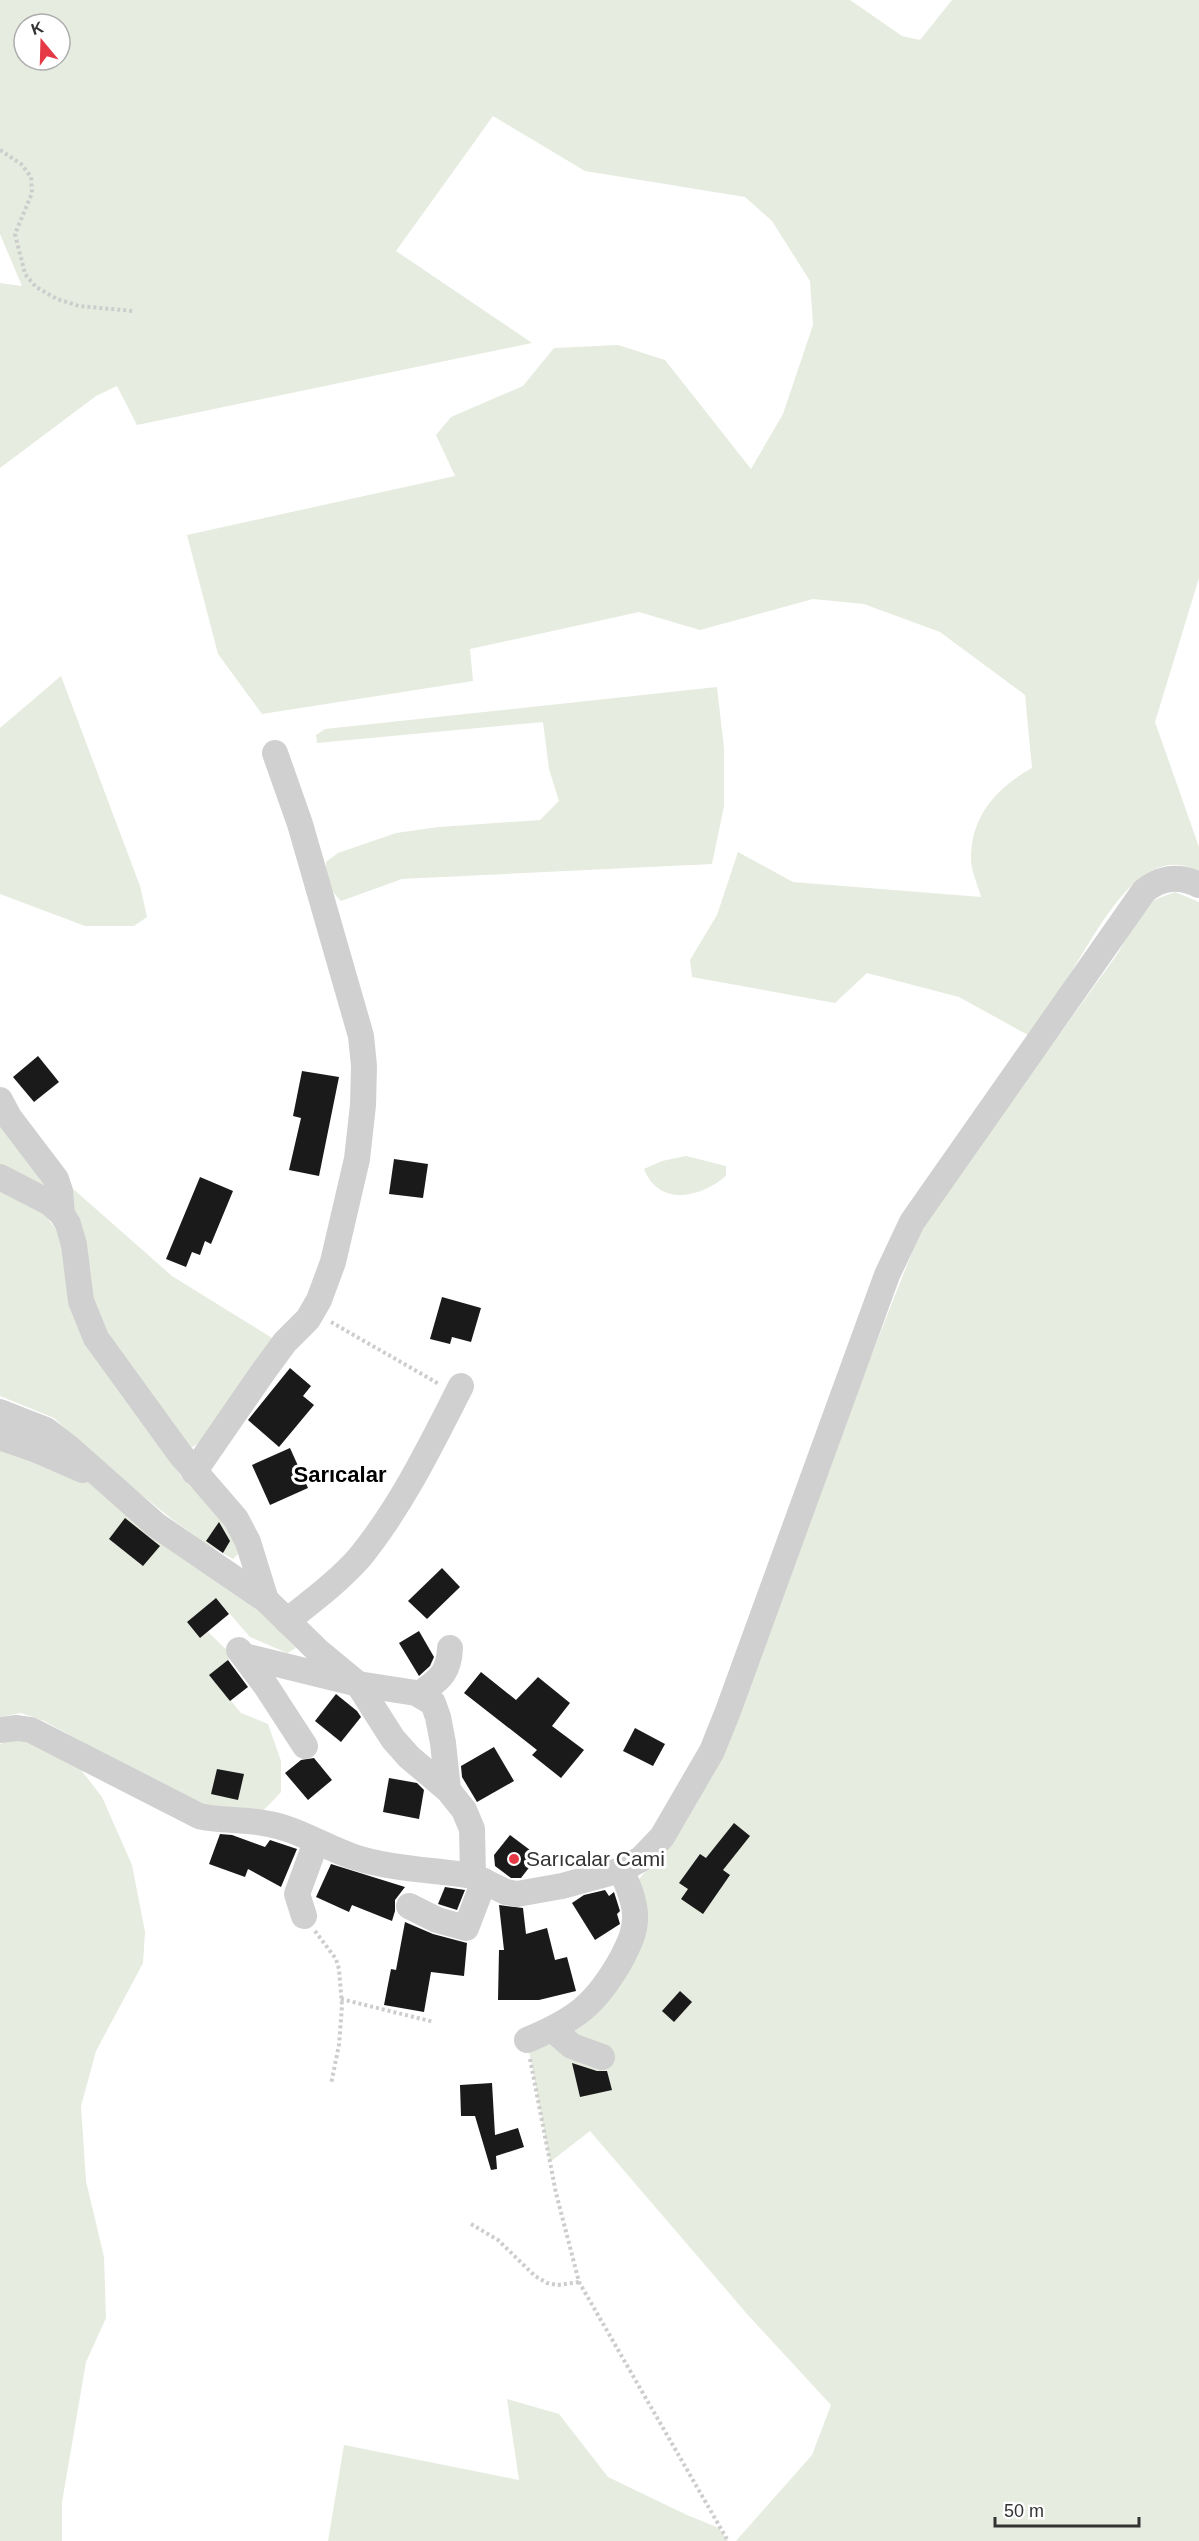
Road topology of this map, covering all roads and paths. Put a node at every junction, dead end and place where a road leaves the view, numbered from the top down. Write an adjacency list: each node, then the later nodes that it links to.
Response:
1 (0, 150): 2 (path)
2 (133, 311)
3 (275, 753): 8 (street)
4 (1199, 885): 23 (street)
5 (0, 1100): 7 (street)
6 (0, 1177): 7 (street)
7 (62, 1214): 12 (street)
8 (312, 1311): 9 (path); 12 (street)
9 (459, 1390): 15 (street)
10 (0, 1412): 13 (street)
11 (2, 1438): 13 (street)
12 (194, 1472): 14 (street)
13 (103, 1479): 14 (street)
14 (266, 1600): 15 (street)
15 (287, 1621): 17 (street)
16 (450, 1647): 18 (street)
17 (358, 1684): 18 (street); 20 (street); 21 (street)
18 (420, 1694): 21 (street)
19 (0, 1730): 22 (street)
20 (305, 1746)
21 (448, 1790): 24 (street)
22 (316, 1842): 24 (street); 26 (street)
23 (621, 1870): 24 (street); 29 (street)
24 (479, 1879): 25 (street)
25 (409, 1906)
26 (304, 1916): 27 (path)
27 (341, 1999): 28 (path); 32 (path)
28 (434, 2022)
29 (552, 2029): 30 (street); 31 (street)
30 (527, 2040): 34 (path)
31 (602, 2057)
32 (331, 2085)
33 (471, 2224): 34 (path)
34 (579, 2282): 35 (path)
35 (728, 2541)

